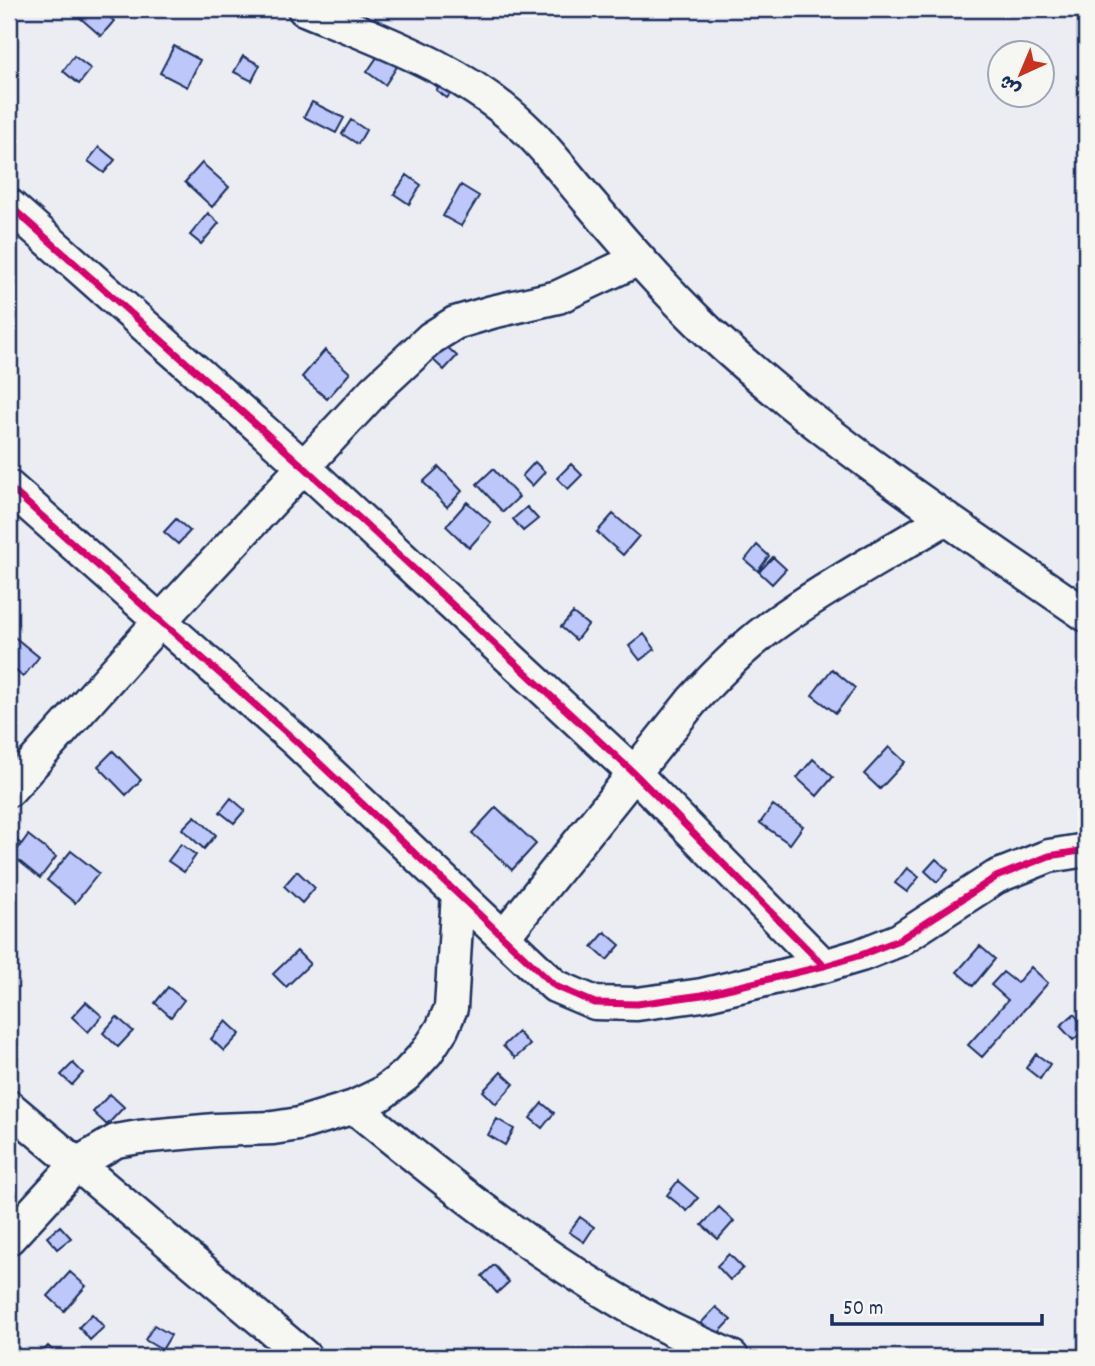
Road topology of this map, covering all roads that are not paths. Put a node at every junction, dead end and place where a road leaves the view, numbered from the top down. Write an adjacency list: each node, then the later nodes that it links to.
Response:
1 (304, 9): 3 (street)
2 (9, 205): 4 (street)
3 (639, 259): 4 (street); 6 (street)
4 (304, 467): 8 (street); 9 (street)
5 (9, 487): 8 (street)
6 (946, 518): 7 (street); 9 (street)
7 (1086, 615)
8 (161, 620): 10 (street); 12 (street)
9 (634, 774): 13 (street); 14 (street)
10 (12, 779)
11 (1086, 850): 14 (street)
12 (458, 892): 13 (street); 16 (street)
13 (505, 936): 14 (street)
14 (824, 966)
15 (9, 1107): 17 (street)
16 (354, 1107): 17 (street); 20 (street)
17 (77, 1164): 18 (street); 19 (street)
18 (9, 1238)
19 (305, 1357)
20 (732, 1357)

